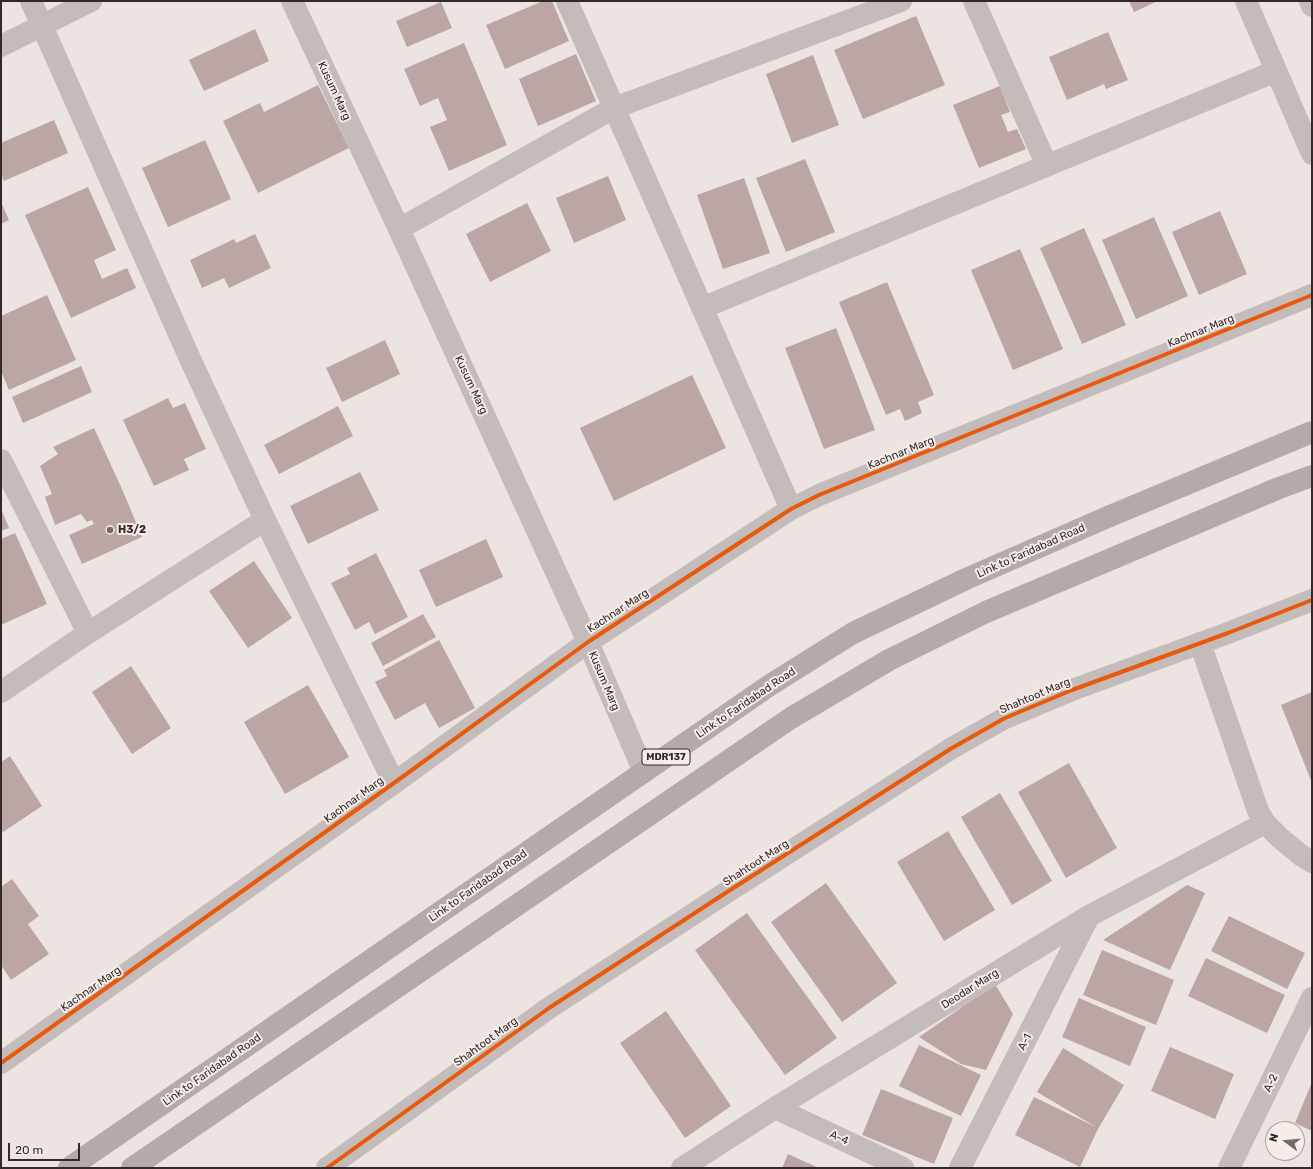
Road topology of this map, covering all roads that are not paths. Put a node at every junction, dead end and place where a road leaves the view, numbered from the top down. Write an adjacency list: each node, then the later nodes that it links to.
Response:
1 (32, 1): 10 (street)
2 (91, 1): 10 (street)
3 (292, 1): 16 (street, Kusum Marg)
4 (567, 1): 13 (street)
5 (901, 1): 13 (street)
6 (974, 1): 15 (street)
7 (1246, 1): 12 (street)
8 (1310, 1): 9 (street)
9 (1312, 6)
10 (43, 26): 11 (street); 23 (street)
11 (1, 46)
12 (1276, 71): 14 (street); 15 (street)
13 (614, 108): 16 (street); 18 (street)
14 (1312, 154)
15 (1046, 166): 18 (street)
16 (399, 229): 26 (street, Kusum Marg)
17 (1312, 295): 22 (street, Kachnar Marg)
18 (702, 308): 22 (street)
19 (1312, 432): 29 (main road, Link to Faridabad Road / MDR137)
20 (1, 460): 25 (street)
21 (1312, 476): 38 (main road)
22 (791, 509): 26 (street, Kachnar Marg)
23 (265, 520): 25 (street); 30 (street)
24 (1312, 600): 27 (street, Shahtoot Marg)
25 (88, 633): 28 (street)
26 (588, 642): 29 (street, Kusum Marg); 30 (street, Kachnar Marg)
27 (1200, 643): 31 (street); 39 (street, Shahtoot Marg)
28 (1, 692)
29 (644, 772): 37 (main road, Link to Faridabad Road / MDR137)
30 (394, 782): 35 (street, Kachnar Marg)
31 (1265, 823): 32 (street); 33 (street, Deodar Marg)
32 (1312, 862)
33 (1089, 916): 36 (street, Deodar Marg); 42 (street, A-1)
34 (1312, 998): 43 (street, A-2)
35 (1, 1063)
36 (774, 1108): 40 (street, Deodar Marg); 41 (street, A-4)
37 (69, 1168)
38 (132, 1168)
39 (327, 1168)
40 (682, 1168)
41 (903, 1168)
42 (960, 1168)
43 (1229, 1168)

